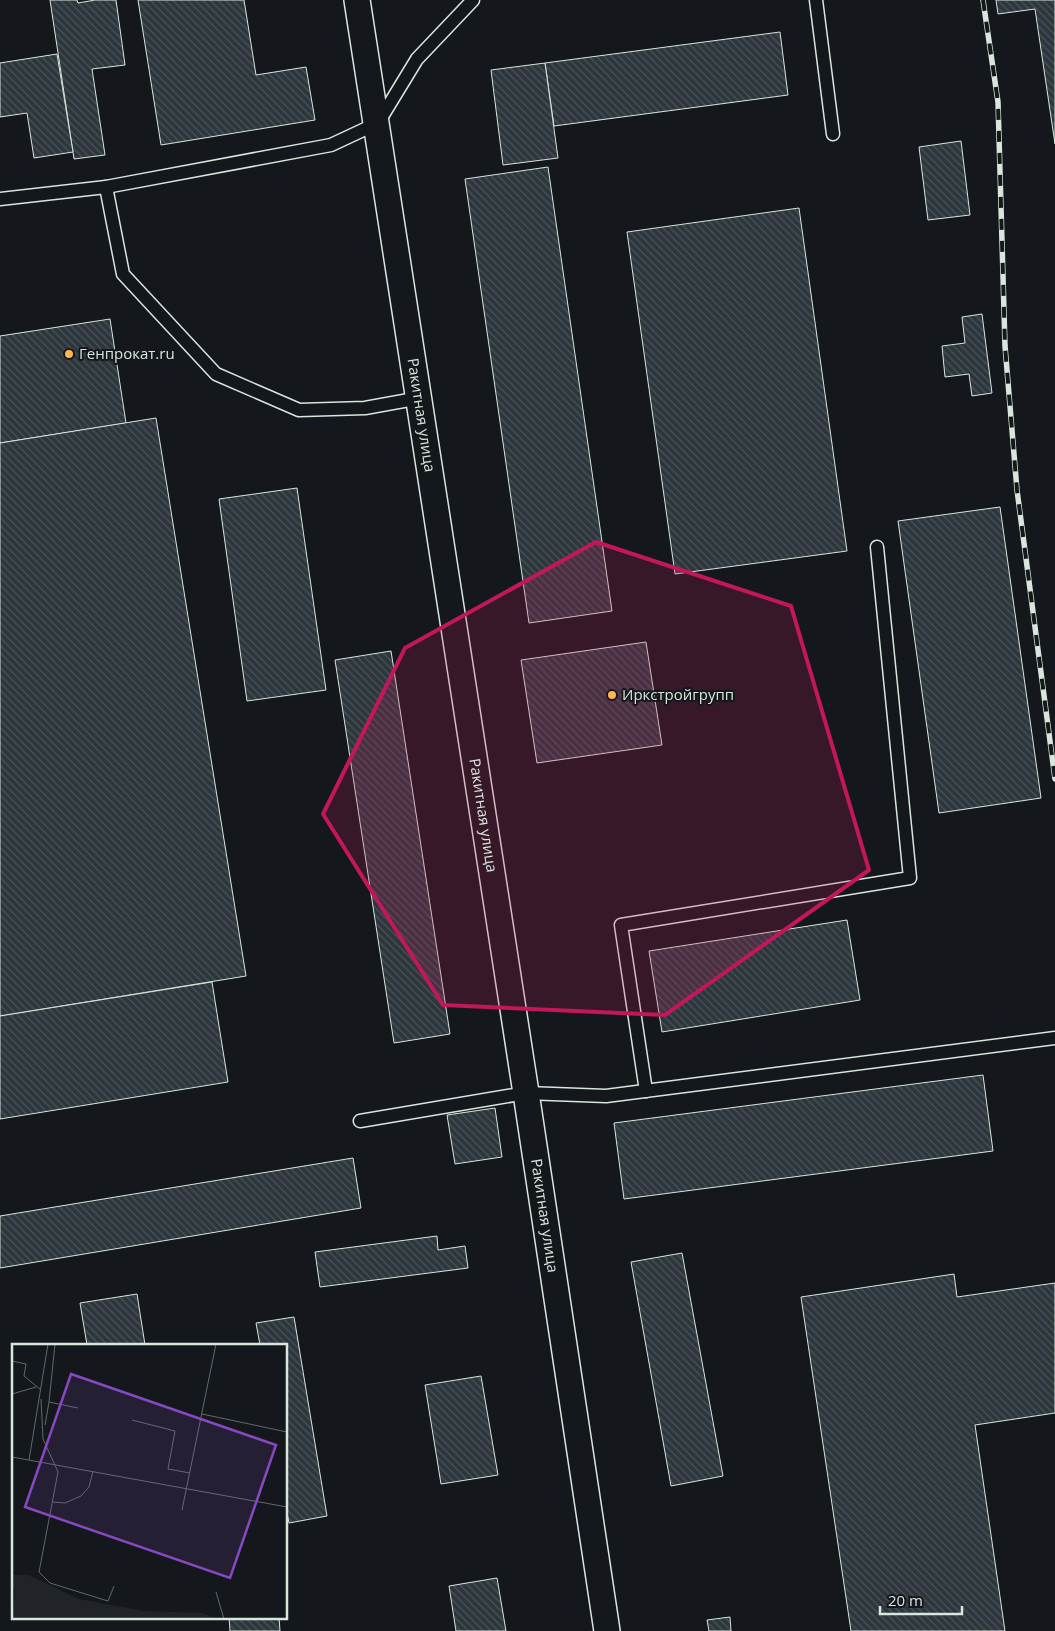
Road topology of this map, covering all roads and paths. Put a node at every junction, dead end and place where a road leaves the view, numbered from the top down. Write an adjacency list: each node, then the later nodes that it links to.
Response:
1 (357, 0): 4 (street, Ракитная улица)
2 (473, 0): 4 (lane)
3 (816, 0): 5 (lane)
4 (378, 123): 6 (lane); 8 (street, Ракитная улица)
5 (833, 134)
6 (106, 187): 7 (lane); 8 (lane)
7 (0, 199)
8 (420, 398): 12 (street, Ракитная улица)
9 (877, 547): 11 (lane)
10 (1055, 1038): 11 (lane)
11 (646, 1091): 12 (lane)
12 (526, 1093): 13 (lane); 14 (street, Ракитная улица)
13 (360, 1121)
14 (607, 1631)

